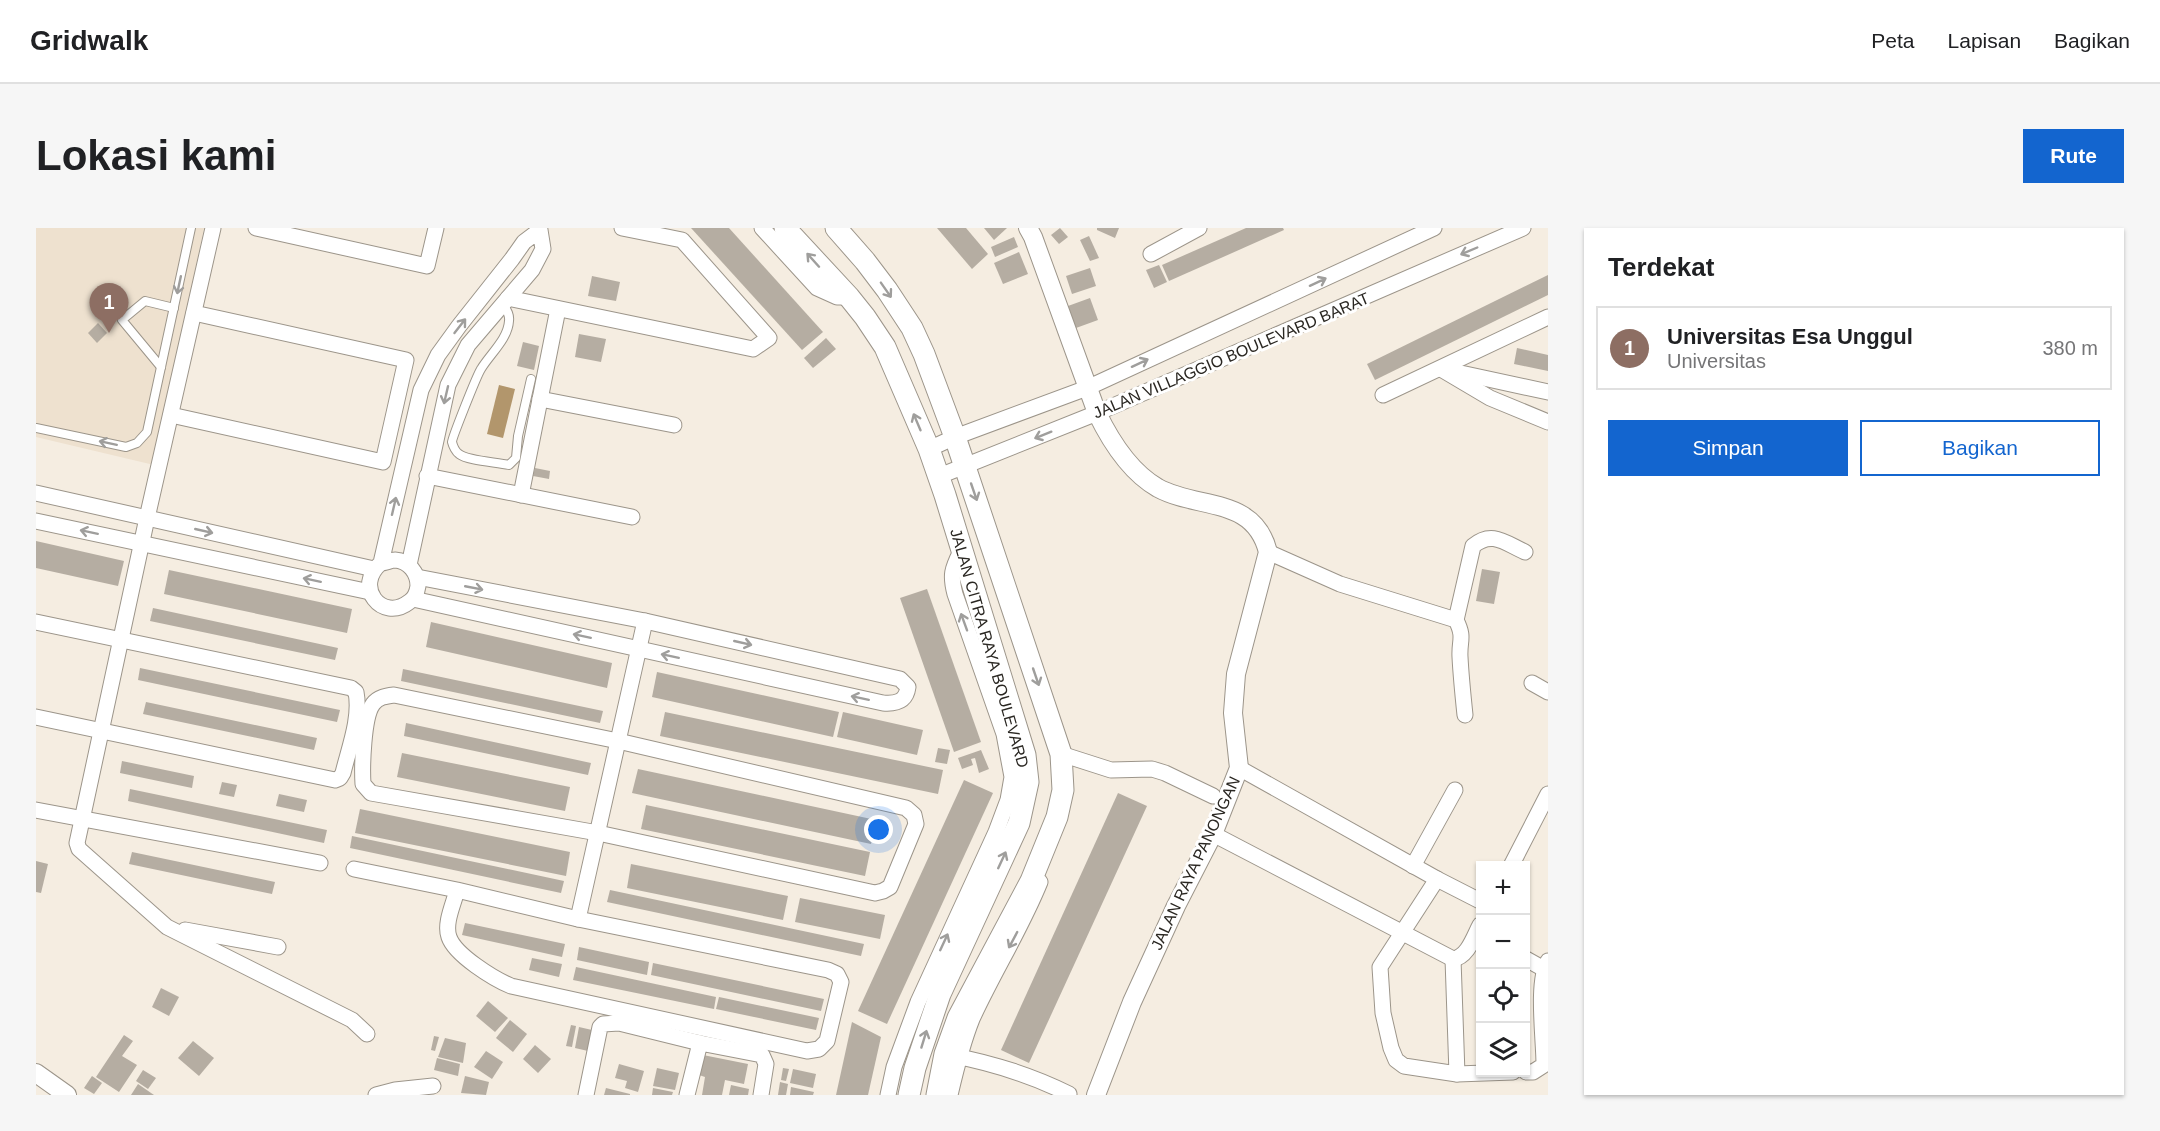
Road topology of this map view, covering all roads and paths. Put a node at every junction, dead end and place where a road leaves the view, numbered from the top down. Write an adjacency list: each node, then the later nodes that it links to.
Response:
1 (191, 228): 17 (lane, one-way to 17)
2 (213, 228): 19 (street)
3 (256, 228): 4 (street)
4 (436, 228)
5 (622, 228): 18 (street)
6 (785, 228): 15 (main road, JALAN CITRA RAYA BOULEVARD, one-way to 6)
7 (836, 228): 33 (main road, JALAN CITRA RAYA BOULEVARD, one-way to 33)
8 (1028, 228): 24 (street)
9 (1199, 228): 14 (street)
10 (1434, 228): 24 (street, JALAN VILLAGGIO BOULEVARD BARAT, one-way to 10)
11 (1523, 228): 28 (street, JALAN VILLAGGIO BOULEVARD BARAT, one-way to 28)
12 (540, 229): 16 (street); 46 (street, one-way to 12)
13 (763, 229): 15 (street)
14 (1151, 254)
15 (849, 297): 34 (main road, JALAN CITRA RAYA BOULEVARD, one-way to 15)
16 (505, 301): 18 (street); 23 (lane); 36 (street, one-way to 36)
17 (174, 308): 21 (lane); 21 (lane)
18 (558, 309): 27 (street)
19 (194, 313): 29 (street); 29 (street)
20 (1548, 317): 22 (street)
21 (161, 367): 32 (lane, one-way to 32)
22 (1441, 369): 25 (street); 26 (street); 30 (street)
23 (531, 379)
24 (1087, 388): 28 (street); 33 (street, JALAN VILLAGGIO BOULEVARD BARAT)
25 (1548, 392)
26 (1383, 394)
27 (540, 399): 31 (street); 39 (street)
28 (1097, 413): 35 (street, JALAN VILLAGGIO BOULEVARD BARAT, one-way to 35); 44 (street)
29 (171, 415): 41 (street)
30 (1548, 422)
31 (674, 425)
32 (36, 428)
33 (955, 437): 34 (street, JALAN VILLAGGIO BOULEVARD BARAT); 35 (main road, JALAN CITRA RAYA BOULEVARD)
34 (929, 449): 37 (main road, JALAN CITRA RAYA BOULEVARD)
35 (965, 467): 37 (street, JALAN VILLAGGIO BOULEVARD BARAT); 61 (main road, JALAN CITRA RAYA BOULEVARD, one-way to 61)
36 (427, 477): 39 (street); 47 (street)
37 (938, 477): 88 (main road, JALAN CITRA RAYA BOULEVARD, one-way to 37)
38 (36, 493): 41 (street)
39 (521, 495): 40 (street)
40 (632, 517)
41 (147, 518): 43 (street); 46 (street, one-way to 46)
42 (36, 521): 43 (street, one-way to 42)
43 (142, 544): 48 (street, one-way to 43); 53 (street)
44 (1268, 552): 50 (street); 62 (street, JALAN RAYA PANONGAN)
45 (1525, 552): 50 (street)
46 (378, 566): 47 (street); 48 (street)
47 (413, 571): 49 (street); 51 (street, one-way to 51)
48 (370, 592): 49 (street)
49 (413, 600): 54 (street, one-way to 49)
50 (1456, 620): 57 (street)
51 (645, 621): 54 (street); 54 (street, one-way to 54)
52 (36, 622): 53 (street)
53 (120, 641): 59 (street); 59 (street)
54 (639, 649): 60 (street)
55 (1532, 683): 56 (street)
56 (1548, 692)
57 (1465, 715)
58 (36, 717): 59 (street)
59 (100, 731): 67 (street)
60 (618, 741): 68 (street); 68 (street); 68 (street)
61 (1061, 762): 65 (street); 87 (main road, JALAN CITRA RAYA BOULEVARD, one-way to 87)
62 (1239, 768): 69 (street, JALAN RAYA PANONGAN); 72 (street)
63 (1455, 790): 72 (street)
64 (1548, 794): 70 (street)
65 (1213, 796)
66 (36, 810): 67 (street)
67 (81, 819): 71 (street); 78 (street)
68 (598, 833): 77 (street)
69 (1213, 834): 79 (street); 104 (street, JALAN RAYA PANONGAN)
70 (1514, 861)
71 (320, 863)
72 (1413, 866): 74 (street)
73 (354, 869): 75 (street)
74 (1437, 879): 76 (street); 79 (street)
75 (458, 890): 77 (street); 77 (street)
76 (1476, 899)
77 (578, 919)
78 (167, 927): 81 (street); 85 (street)
79 (1403, 932): 82 (street); 92 (street)
80 (1476, 935): 82 (street)
81 (278, 947)
82 (1453, 959): 92 (street)
83 (1530, 960): 84 (street)
84 (1546, 965): 89 (street)
85 (367, 1034)
86 (700, 1043): 97 (street); 98 (street); 99 (street)
87 (952, 1055): 94 (street); 102 (main road, JALAN CITRA RAYA BOULEVARD); 103 (street)
88 (904, 1069): 100 (street); 101 (main road, JALAN CITRA RAYA BOULEVARD)
89 (1530, 1072)
90 (36, 1073): 95 (street)
91 (1476, 1073): 92 (street)
92 (1456, 1074)
93 (433, 1086): 96 (street)
94 (1069, 1094)
95 (67, 1095)
96 (376, 1095)
97 (586, 1095)
98 (687, 1095)
99 (761, 1095)
100 (888, 1095)
101 (909, 1095)
102 (937, 1095)
103 (950, 1095)
104 (1096, 1095)

